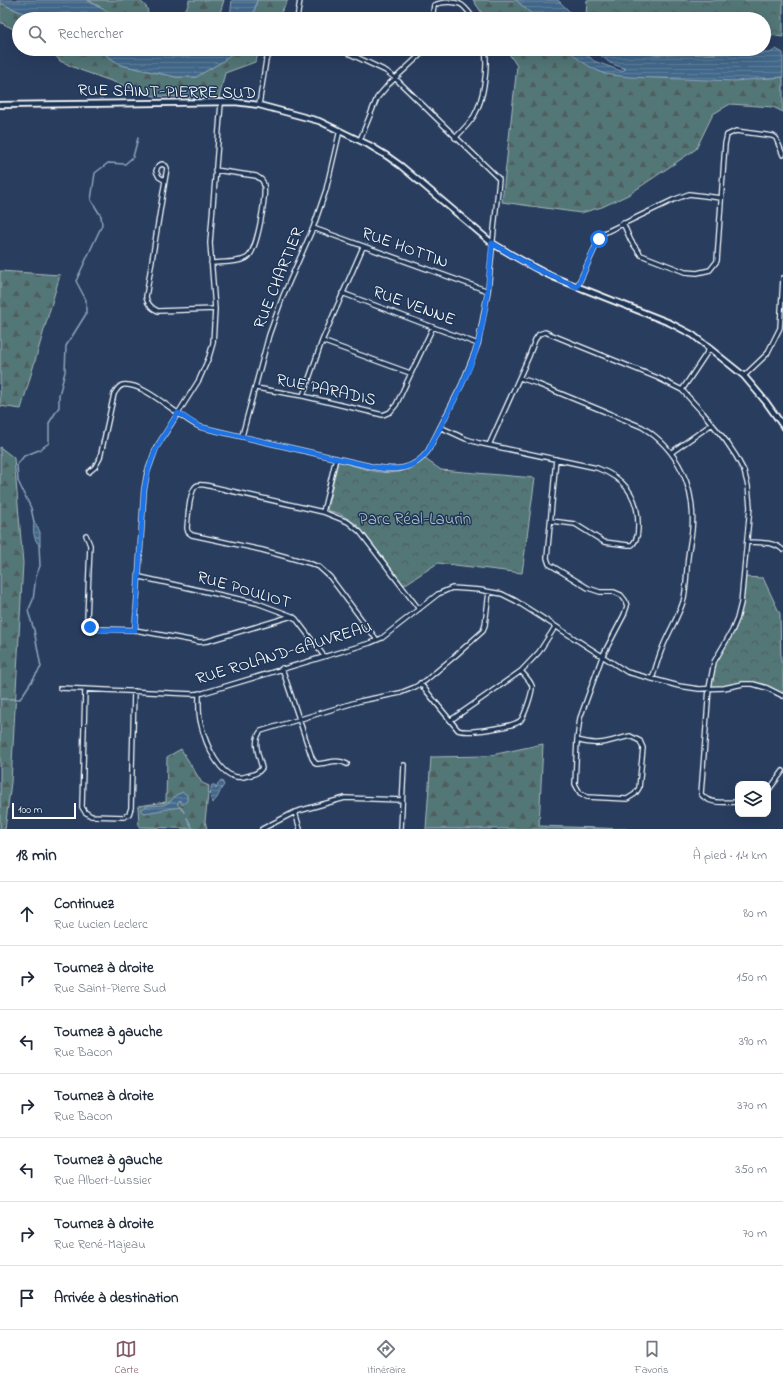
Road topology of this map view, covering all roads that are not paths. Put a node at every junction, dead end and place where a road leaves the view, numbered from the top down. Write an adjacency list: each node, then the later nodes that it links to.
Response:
1 (300, 0): 2 (street)
2 (298, 12)
3 (433, 12): 4 (street)
4 (468, 12)
5 (268, 56): 12 (street)
6 (354, 56): 9 (street)
7 (419, 56): 9 (street)
8 (486, 56): 14 (street)
9 (395, 78): 14 (street); 15 (street)
10 (221, 103): 11 (street, RUE SAINT-PIERRE SUD); 12 (street, RUE SAINT-PIERRE SUD); 17 (street)
11 (0, 105)
12 (259, 105): 13 (street, RUE SAINT-PIERRE SUD)
13 (340, 130): 15 (street, RUE SAINT-PIERRE SUD); 21 (street, RUE CHARTIER)
14 (455, 138): 22 (street)
15 (360, 140): 22 (street, RUE SAINT-PIERRE SUD)
16 (783, 155): 19 (street)
17 (215, 170): 24 (street); 24 (street)
18 (164, 180): 18 (street); 29 (street)
19 (721, 198): 20 (street); 20 (street)
20 (624, 224): 26 (street)
21 (313, 228): 23 (street, RUE HOTTIN); 38 (street, RUE CHARTIER)
22 (492, 243): 26 (street, RUE SAINT-PIERRE SUD); 27 (street)
23 (363, 247): 27 (street, RUE HOTTIN); 28 (street)
24 (211, 263): 29 (street)
25 (783, 278): 30 (street)
26 (577, 287): 34 (street, RUE SAINT-PIERRE SUD)
27 (488, 291): 33 (street)
28 (342, 293): 31 (street, RUE VENNE); 32 (street)
29 (215, 309): 41 (street)
30 (782, 322): 36 (street)
31 (433, 326): 33 (street, RUE VENNE); 35 (street, RUE PARADIS)
32 (322, 341): 35 (street); 40 (street)
33 (478, 344): 44 (street)
34 (710, 348): 36 (street, RUE SAINT-PIERRE SUD); 39 (street)
35 (410, 373): 40 (street, RUE PARADIS)
36 (744, 376): 43 (street, RUE SAINT-PIERRE SUD)
37 (520, 378): 39 (street); 46 (street); 47 (street)
38 (256, 388): 40 (street, RUE PARADIS); 45 (street, RUE CHARTIER)
39 (682, 390): 42 (street)
40 (303, 396)
41 (178, 413): 45 (street); 50 (street); 56 (street)
42 (712, 424): 47 (street); 54 (street)
43 (783, 426)
44 (440, 427): 46 (street); 48 (street)
45 (242, 436): 48 (street)
46 (490, 445): 49 (street)
47 (672, 452): 67 (street)
48 (336, 458): 51 (street)
49 (556, 459): 52 (street); 52 (street)
50 (89, 472)
51 (323, 512): 58 (street); 62 (street)
52 (551, 521): 64 (street)
53 (86, 535): 61 (street)
54 (747, 542): 55 (street); 70 (street)
55 (783, 550)
56 (140, 577): 59 (street, RUE POULIOT); 61 (street)
57 (489, 592): 58 (street, RUE ROLAND-GAUVREAU); 60 (street, RUE ROLAND-GAUVREAU); 68 (street)
58 (419, 609): 62 (street, RUE ROLAND-GAUVREAU)
59 (292, 616): 61 (street); 63 (street, RUE POULIOT)
60 (555, 627): 64 (street, RUE ROLAND-GAUVREAU); 66 (street)
61 (135, 630)
62 (377, 640): 63 (street, RUE ROLAND-GAUVREAU)
63 (324, 656): 65 (street, RUE ROLAND-GAUVREAU)
64 (602, 657): 67 (street, RUE ROLAND-GAUVREAU); 77 (street)
65 (282, 668): 73 (street, RUE ROLAND-GAUVREAU); 75 (street)
66 (521, 671): 76 (street); 76 (street)
67 (652, 678): 70 (street, RUE ROLAND-GAUVREAU)
68 (420, 683): 75 (street); 76 (street)
69 (60, 688): 71 (street, RUE ROLAND-GAUVREAU)
70 (709, 688): 74 (street, RUE ROLAND-GAUVREAU); 83 (street)
71 (85, 689): 72 (street, RUE ROLAND-GAUVREAU); 72 (street)
72 (134, 691): 73 (street, RUE ROLAND-GAUVREAU)
73 (199, 693): 75 (street)
74 (783, 696)
75 (300, 719): 78 (street)
76 (451, 720)
77 (577, 740): 77 (street)
78 (347, 764)
79 (404, 765): 82 (street)
80 (783, 771): 81 (street)
81 (771, 787)
82 (402, 800): 84 (street); 87 (street)
83 (735, 802)
84 (295, 812): 85 (street); 86 (street)
85 (262, 829)
86 (300, 829)
87 (401, 829)

